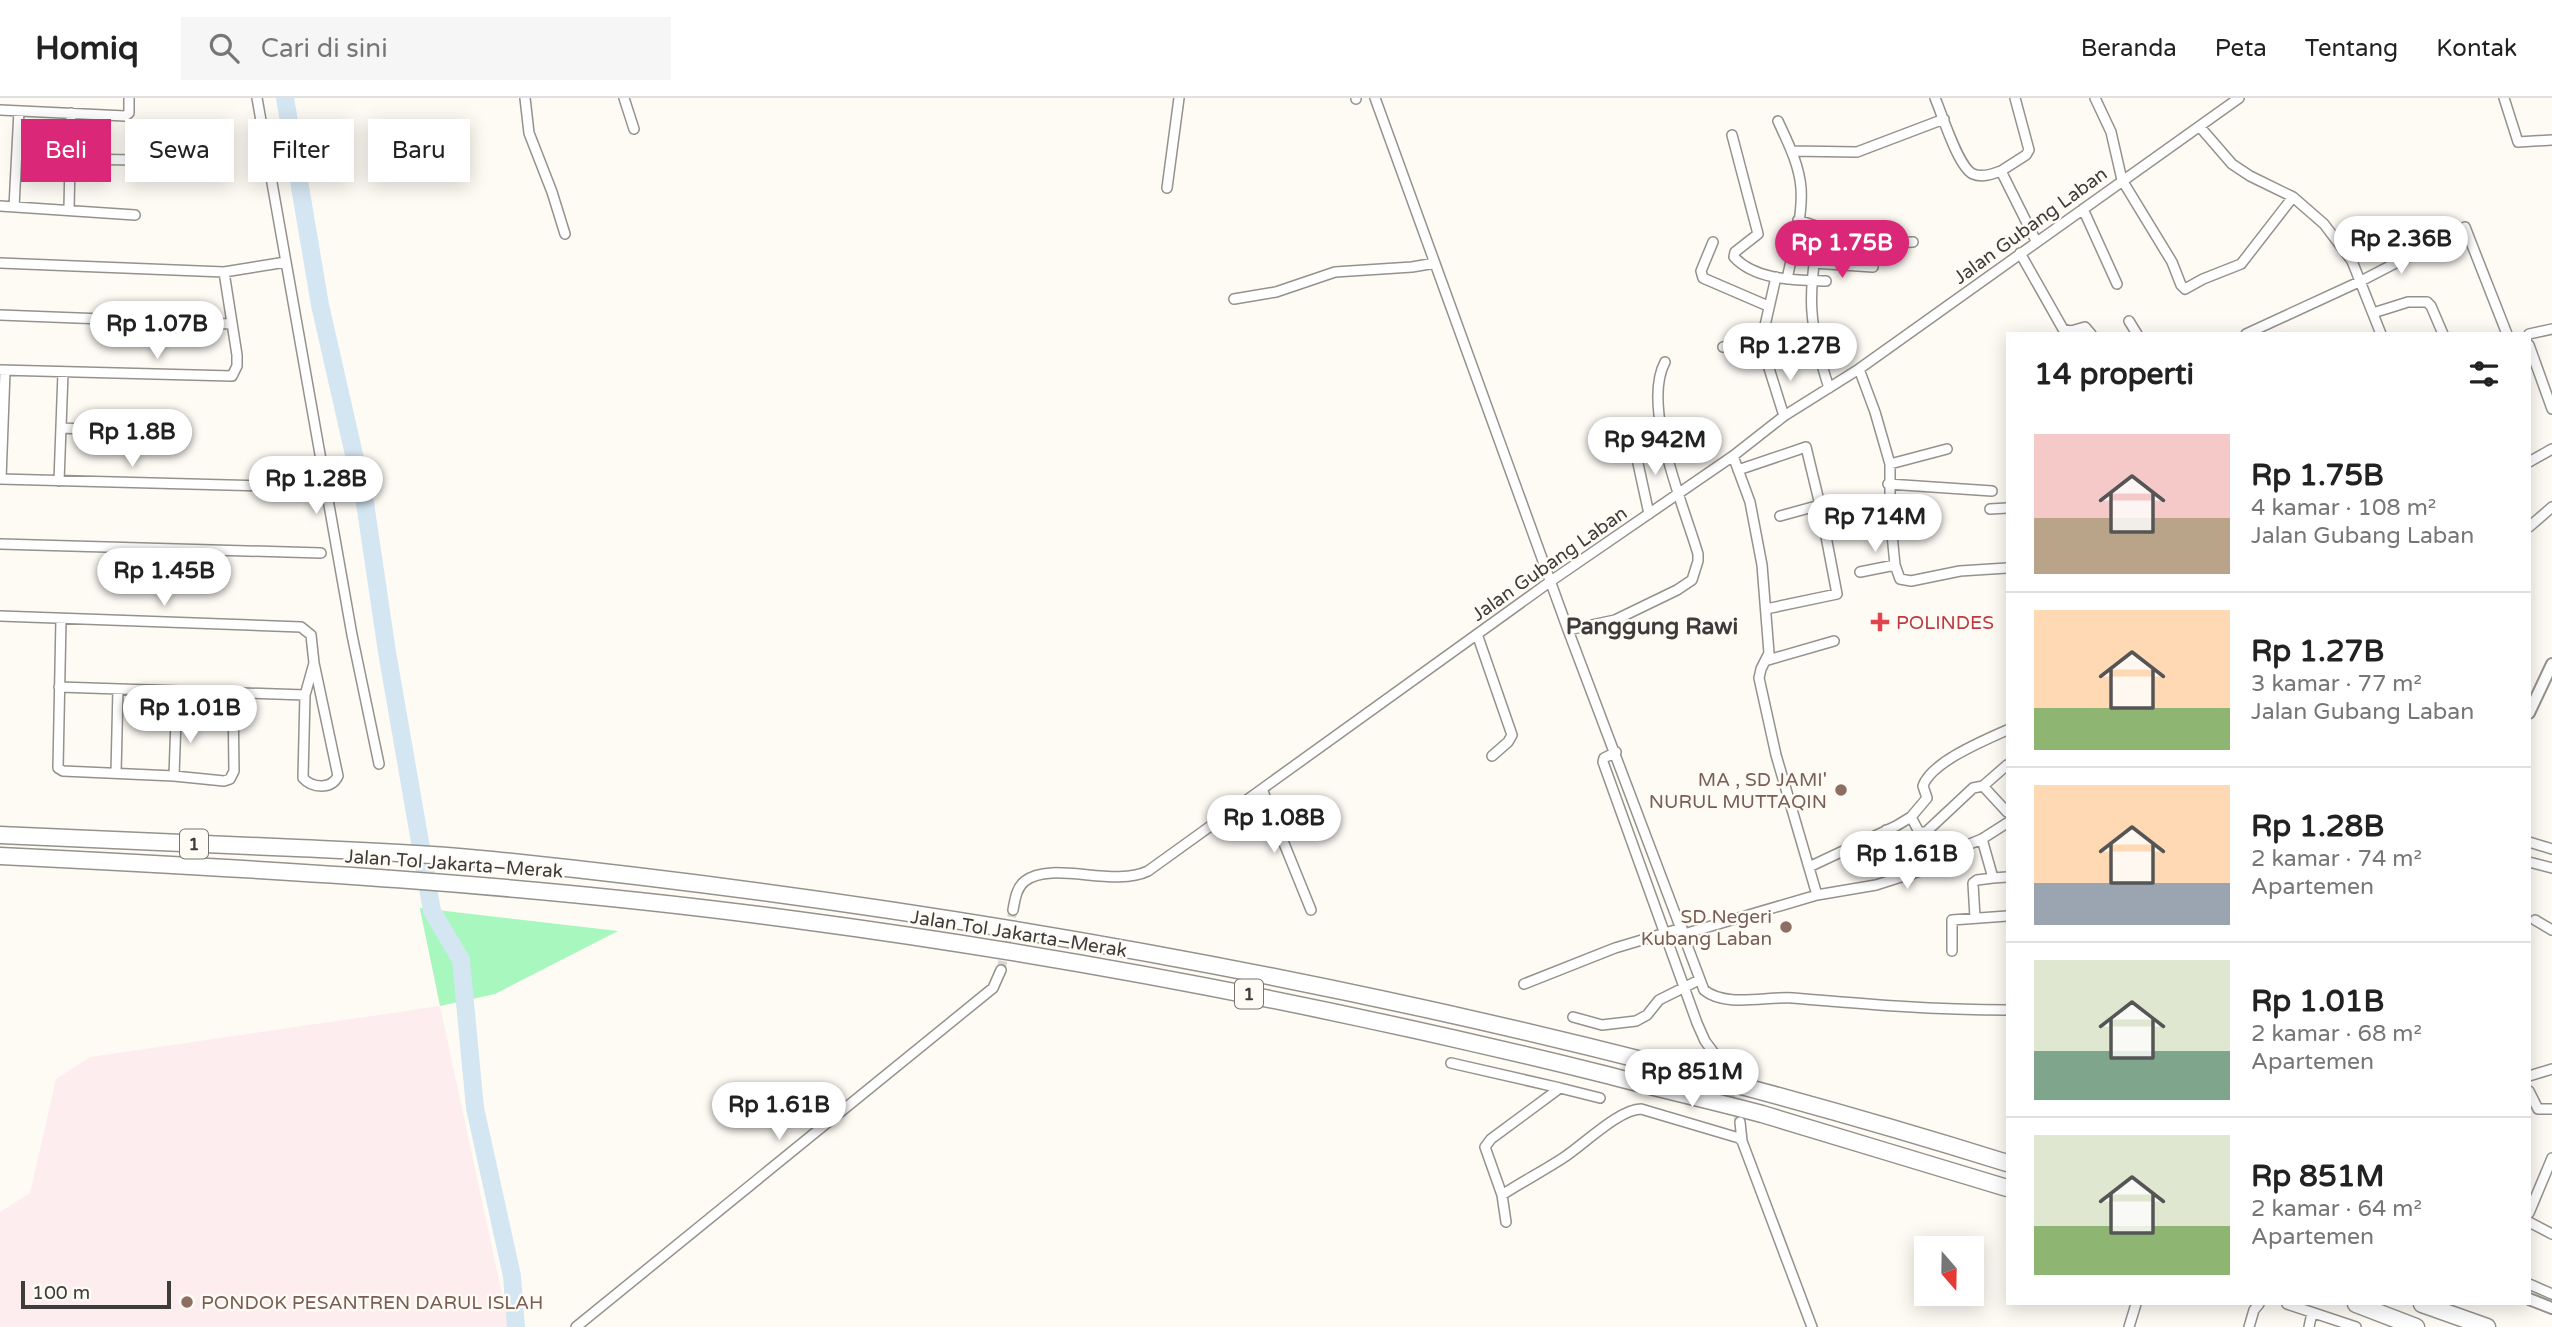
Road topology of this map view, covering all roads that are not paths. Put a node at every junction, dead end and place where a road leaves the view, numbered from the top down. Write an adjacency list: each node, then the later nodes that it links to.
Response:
1 (129, 98): 14 (street)
2 (257, 98): 40 (street)
3 (525, 98): 35 (street)
4 (624, 98): 19 (street)
5 (1180, 98): 26 (street)
6 (1375, 98): 42 (street)
7 (1936, 98): 15 (street)
8 (2015, 98): 23 (street)
9 (2095, 98): 24 (street)
10 (2239, 98): 18 (street, Jalan Gubang Laban)
11 (2504, 98): 21 (street)
12 (0, 110): 13 (street)
13 (19, 111): 14 (street); 29 (street)
14 (71, 113): 16 (street)
15 (1944, 118): 22 (street); 23 (street)
16 (71, 119)
17 (1778, 121): 22 (street)
18 (2200, 127): 24 (street, Jalan Gubang Laban); 27 (street)
19 (634, 129)
20 (1732, 135): 46 (street)
21 (2552, 140)
22 (1792, 151): 33 (street)
23 (2001, 171): 36 (street)
24 (2122, 180): 27 (street); 31 (street, Jalan Gubang Laban)
25 (70, 182): 30 (street)
26 (1167, 188)
27 (2293, 197): 50 (street)
28 (0, 206): 29 (street)
29 (14, 207): 30 (street)
30 (69, 209): 32 (street)
31 (2083, 209): 36 (street, Jalan Gubang Laban); 51 (street)
32 (135, 215)
33 (1798, 220): 34 (street); 47 (street)
34 (1820, 228): 38 (street); 43 (street)
35 (565, 234)
36 (2036, 241): 39 (street, Jalan Gubang Laban)
37 (1713, 242): 53 (street)
38 (1913, 242)
39 (2020, 253): 59 (street); 70 (street, Jalan Gubang Laban)
40 (286, 262): 45 (street); 122 (street)
41 (0, 263): 45 (street)
42 (1435, 263): 52 (street); 103 (street)
43 (1813, 263): 44 (street); 48 (street)
44 (1873, 267)
45 (224, 272): 57 (street)
46 (1776, 277): 47 (street); 53 (street)
47 (1787, 279): 48 (street)
48 (1810, 280): 49 (street); 73 (street)
49 (1826, 281)
50 (2361, 281): 54 (street); 61 (street); 64 (street)
51 (2117, 284)
52 (1234, 299)
53 (1768, 306): 66 (street)
54 (2373, 313): 62 (street); 63 (street)
55 (0, 315): 57 (street)
56 (2129, 321): 60 (street)
57 (231, 324): 72 (street)
58 (2552, 329): 65 (street)
59 (2089, 332)
60 (2136, 332)
61 (2250, 332)
62 (2380, 332)
63 (2442, 332)
64 (2506, 332)
65 (2531, 334)
66 (1761, 343): 67 (street); 75 (street)
67 (1723, 347)
68 (2531, 351): 74 (street)
69 (1665, 362): 90 (street)
70 (1859, 369): 73 (street, Jalan Gubang Laban); 83 (street)
71 (3, 371): 72 (street); 85 (street)
72 (62, 373): 76 (street)
73 (1829, 388): 75 (street, Jalan Gubang Laban)
74 (2552, 409)
75 (1784, 416): 81 (street, Jalan Gubang Laban)
76 (61, 428): 77 (street); 86 (street)
77 (177, 433)
78 (1634, 444): 95 (street)
79 (1947, 449): 83 (street)
80 (2552, 449): 82 (street)
81 (1733, 456): 84 (street); 90 (street, Jalan Gubang Laban)
82 (2531, 460)
83 (1889, 464): 87 (street)
84 (1738, 470): 91 (street); 104 (street)
85 (1, 479): 86 (street)
86 (59, 481): 88 (street)
87 (1888, 484): 89 (street); 100 (street)
88 (265, 486)
89 (1992, 491)
90 (1678, 494): 95 (street, Jalan Gubang Laban); 107 (street)
91 (1820, 505): 96 (street); 104 (street)
92 (2552, 507): 97 (street)
93 (2006, 508): 94 (street)
94 (1990, 509)
95 (1649, 514): 103 (street, Jalan Gubang Laban)
96 (1780, 516)
97 (2531, 525)
98 (0, 544): 99 (street)
99 (321, 553)
100 (1895, 565): 101 (street); 102 (street)
101 (2006, 568)
102 (1860, 572)
103 (1551, 581): 107 (street); 108 (street, Jalan Gubang Laban)
104 (1766, 609): 110 (street)
105 (0, 616): 106 (street)
106 (61, 619): 111 (street); 113 (street)
107 (1568, 629): 120 (street)
108 (1477, 634): 121 (street); 127 (street, Jalan Gubang Laban)
109 (1834, 640): 110 (street)
110 (1768, 657): 139 (street)
111 (313, 663): 117 (street); 117 (street)
112 (2551, 670): 118 (street)
113 (58, 687): 114 (street); 124 (street)
114 (118, 690): 115 (street); 124 (street)
115 (177, 692): 116 (street); 125 (street)
116 (233, 693): 117 (street); 125 (street)
117 (305, 695)
118 (2531, 709)
119 (2006, 730): 129 (street)
120 (1616, 752): 151 (street); 151 (street)
121 (1492, 756)
122 (379, 764)
123 (2006, 766): 126 (street)
124 (116, 773): 125 (street)
125 (174, 776)
126 (1983, 786): 128 (street); 129 (street)
127 (1262, 789): 145 (street, Jalan Gubang Laban); 146 (street)
128 (2006, 811)
129 (1911, 817): 131 (street)
130 (2006, 824): 133 (street)
131 (1886, 830): 139 (street); 141 (street)
132 (0, 835): 169 (highway, Jalan Tol Jakarta–Merak / 1)
133 (1982, 839): 141 (street); 143 (street)
134 (2531, 843): 135 (street)
135 (2549, 848): 138 (street)
136 (0, 856): 170 (highway, Jalan Tol Jakarta–Merak / 1)
137 (2531, 862): 138 (street)
138 (2541, 865): 140 (street)
139 (1810, 867): 144 (street)
140 (2552, 868)
141 (1912, 874): 144 (street)
142 (2006, 877): 143 (street)
143 (1993, 878): 148 (street)
144 (1817, 895): 151 (street)
145 (1013, 910)
146 (1311, 910)
147 (2006, 916): 148 (street)
148 (1975, 918): 152 (street)
149 (2535, 920): 150 (street)
150 (2552, 930)
151 (1674, 932): 154 (street); 155 (street); 155 (street)
152 (1952, 951)
153 (1001, 970): 185 (street)
154 (1524, 984)
155 (1689, 984): 156 (street); 157 (street); 158 (street)
156 (2006, 1010)
157 (1573, 1017)
158 (1714, 1053)
159 (1451, 1063): 162 (street)
160 (2552, 1069): 161 (street)
161 (2531, 1075)
162 (1560, 1088): 164 (street); 171 (street)
163 (2531, 1095): 165 (street)
164 (1601, 1098)
165 (2552, 1110)
166 (1741, 1122): 167 (street)
167 (1742, 1141): 171 (street); 189 (street)
168 (2552, 1158): 172 (street)
169 (2006, 1163)
170 (2006, 1188)
171 (1502, 1195): 173 (street)
172 (2531, 1208)
173 (1506, 1222)
174 (2531, 1223): 175 (street)
175 (2552, 1234)
176 (2531, 1285): 177 (street)
177 (2552, 1294)
178 (2531, 1300): 184 (street)
179 (2136, 1305): 190 (street)
180 (2258, 1305): 191 (street)
181 (2290, 1305): 186 (street)
182 (2359, 1305): 194 (highway)
183 (2425, 1305): 195 (highway)
184 (2552, 1308)
185 (592, 1313): 187 (street); 188 (street)
186 (2312, 1313): 192 (street); 193 (street)
187 (576, 1327)
188 (593, 1327)
189 (1812, 1327)
190 (2129, 1327)
191 (2249, 1327)
192 (2309, 1327)
193 (2356, 1327)
194 (2416, 1327)
195 (2487, 1327)

